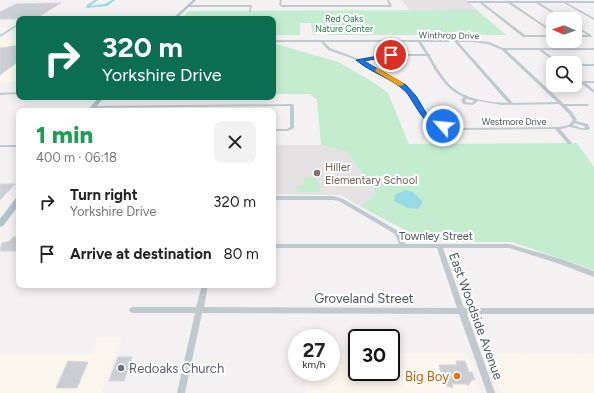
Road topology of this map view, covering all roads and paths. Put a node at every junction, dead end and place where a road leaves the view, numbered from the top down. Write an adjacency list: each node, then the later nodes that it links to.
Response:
1 (196, 0): 13 (main road)
2 (281, 0): 14 (street)
3 (312, 0): 14 (street)
4 (342, 0): 15 (street)
5 (388, 0): 15 (street)
6 (588, 0): 12 (street)
7 (480, 1): 8 (street); 11 (street); 24 (street)
8 (507, 1): 9 (street); 21 (street)
9 (534, 1): 10 (street); 17 (street)
10 (562, 1): 12 (street); 19 (street)
11 (468, 2)
12 (593, 2)
13 (189, 6): 16 (street); 18 (main road)
14 (312, 6): 15 (street)
15 (344, 6)
16 (250, 11)
17 (552, 12)
18 (177, 16)
19 (594, 19)
20 (16, 26): 23 (street)
21 (546, 27)
22 (582, 30): 25 (street)
23 (0, 36)
24 (546, 36)
25 (582, 36)
26 (419, 41): 27 (street, Winthrop Drive); 29 (street, Winthrop Drive); 34 (street)
27 (456, 41): 30 (street, Winthrop Drive); 48 (street)
28 (276, 42): 29 (street, Winthrop Drive)
29 (322, 42): 36 (street, Westmore Drive)
30 (503, 49): 31 (street); 49 (street)
31 (541, 49): 32 (street); 35 (street)
32 (577, 49): 33 (street)
33 (594, 49)
34 (429, 55): 36 (street); 45 (street)
35 (550, 56)
36 (359, 60): 52 (street, Westmore Drive)
37 (582, 65): 38 (street)
38 (594, 65)
39 (582, 82): 40 (street)
40 (594, 82)
41 (582, 83): 42 (street)
42 (594, 92)
43 (16, 93): 44 (street)
44 (0, 94)
45 (467, 97): 47 (street); 47 (street)
46 (100, 100): 51 (main road)
47 (477, 100): 48 (street)
48 (510, 103): 49 (street)
49 (561, 104): 50 (street); 53 (street)
50 (587, 105)
51 (93, 108): 57 (street)
52 (432, 122): 54 (street, Westmore Drive); 54 (street)
53 (574, 122): 55 (street); 55 (street, Westmore Drive)
54 (443, 126): 56 (street, Westmore Drive)
55 (570, 126): 56 (street, Westmore Drive)
56 (556, 128): 58 (street)
57 (276, 130)
58 (570, 143)
59 (0, 146): 60 (street)
60 (16, 146)
61 (276, 198): 65 (street)
62 (16, 204): 63 (main road)
63 (0, 224)
64 (276, 246): 65 (street, Townley Street)
65 (403, 246): 66 (street, Townley Street)
66 (439, 246): 67 (street, Townley Street); 71 (street, East Woodside Avenue)
67 (594, 274)
68 (204, 288): 70 (street)
69 (133, 310): 70 (street, Groveland Street)
70 (199, 310): 71 (street, Groveland Street); 73 (street)
71 (462, 310): 72 (street, Groveland Street); 74 (street, East Woodside Avenue)
72 (594, 311)
73 (181, 393)
74 (491, 393)

